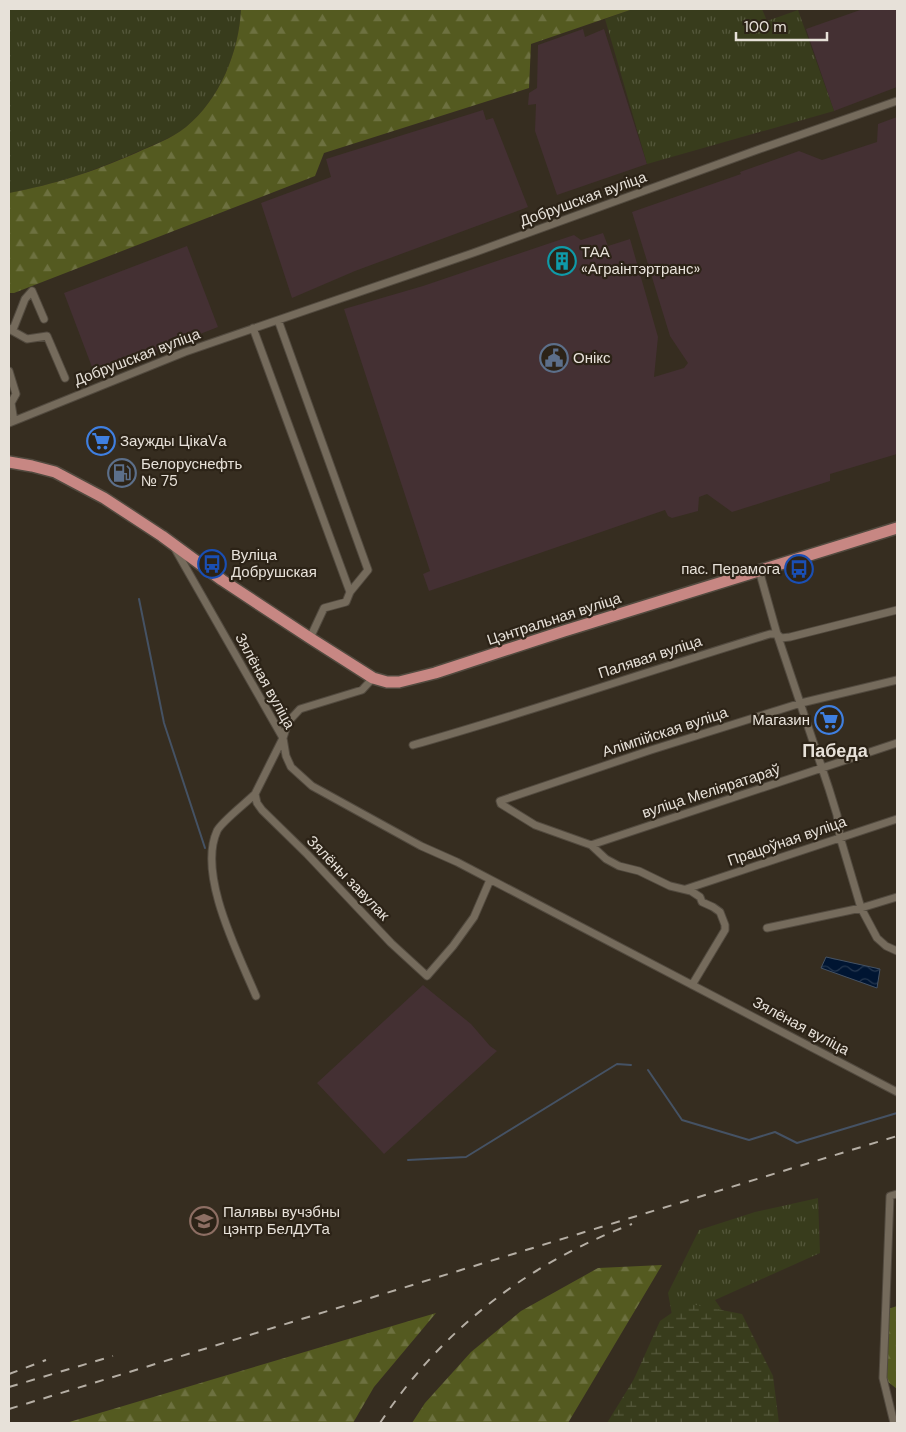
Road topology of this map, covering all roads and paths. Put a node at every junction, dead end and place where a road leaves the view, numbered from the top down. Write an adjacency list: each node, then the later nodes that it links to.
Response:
1 (897, 101): 3 (street, Добрушская вуліца)
2 (44, 320): 5 (street)
3 (278, 320): 4 (street, Добрушская вуліца); 14 (street)
4 (253, 328): 9 (street, Добрушская вуліца); 14 (street)
5 (9, 330): 7 (street)
6 (9, 371): 8 (street)
7 (65, 378)
8 (10, 403): 9 (street)
9 (12, 422)
10 (9, 462): 12 (main road, Цэнтральная вуліца)
11 (897, 528): 13 (main road, Цэнтральная вуліца)
12 (171, 542): 17 (main road, Цэнтральная вуліца); 21 (street, Зялёная вуліца)
13 (759, 570): 16 (street); 18 (main road, Цэнтральная вуліца)
14 (350, 592): 17 (street)
15 (897, 610): 16 (street, Палявая вуліца)
16 (777, 634): 20 (street); 23 (street, Палявая вуліца)
17 (310, 638): 18 (main road, Цэнтральная вуліца)
18 (373, 678): 21 (street)
19 (897, 680): 20 (street, Алімпійская вуліца)
20 (801, 703): 24 (street); 28 (street, Алімпійская вуліца)
21 (283, 738): 25 (street); 29 (street, Зялёная вуліца)
22 (897, 743): 24 (street, вуліца Меліяратараў)
23 (413, 745)
24 (823, 768): 27 (street); 28 (street, вуліца Меліяратараў)
25 (255, 794): 29 (street, Зялёны завулак); 36 (street)
26 (897, 819): 27 (street, Працоўная вуліца)
27 (840, 836): 30 (street, Працоўная вуліца); 32 (street)
28 (591, 845): 30 (street)
29 (490, 880): 35 (street, Зялёная вуліца)
30 (686, 889): 35 (street)
31 (897, 897): 32 (street)
32 (861, 908): 33 (street); 34 (street)
33 (768, 928)
34 (897, 951)
35 (692, 984): 37 (street, Зялёная вуліца)
36 (256, 996)
37 (897, 1092)
38 (897, 1194): 39 (street)
39 (894, 1423)

